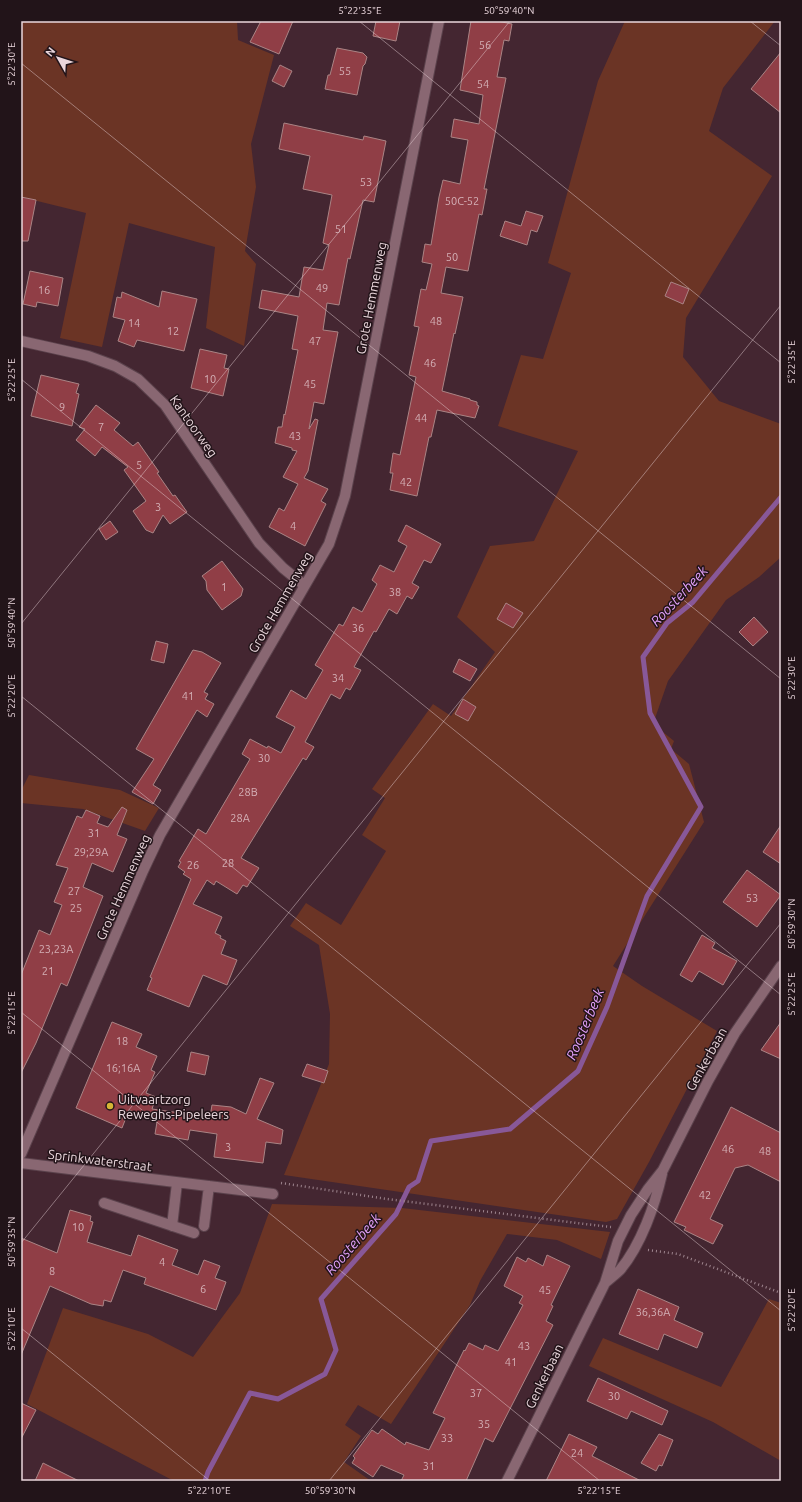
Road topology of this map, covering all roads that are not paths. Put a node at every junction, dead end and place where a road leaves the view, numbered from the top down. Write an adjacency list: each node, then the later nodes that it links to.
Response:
1 (439, 21): 3 (street, Grote Hemmenweg)
2 (21, 341): 3 (street, Kantoorweg)
3 (304, 585): 5 (street, Grote Hemmenweg)
4 (781, 966): 7 (street, Genkerbaan)
5 (21, 1154)
6 (21, 1163): 8 (street, Sprinkwaterstraat)
7 (663, 1170): 15 (street, Genkerbaan); 15 (street, Genkerbaan)
8 (177, 1182): 9 (street, Sprinkwaterstraat); 12 (street)
9 (209, 1186): 10 (street, Sprinkwaterstraat); 13 (street)
10 (273, 1194)
11 (104, 1204): 12 (street)
12 (172, 1226): 14 (street)
13 (204, 1226)
14 (194, 1233)
15 (605, 1283): 16 (street, Genkerbaan)
16 (507, 1481)

